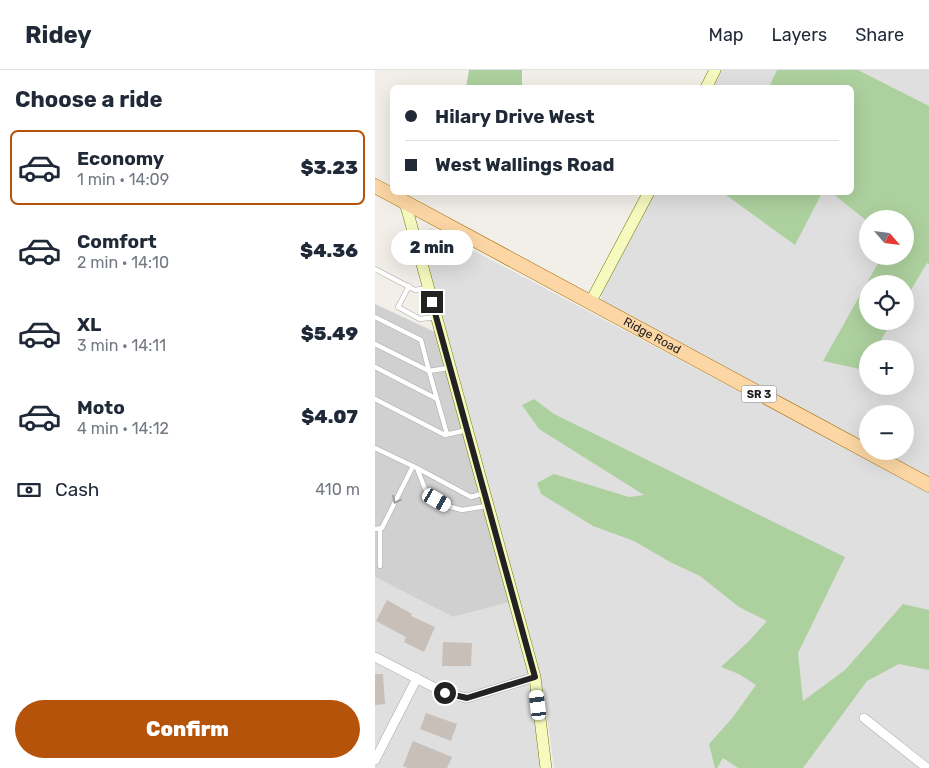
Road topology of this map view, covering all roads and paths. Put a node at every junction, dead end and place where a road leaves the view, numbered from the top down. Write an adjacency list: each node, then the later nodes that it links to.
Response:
1 (715, 70): 2 (street)
2 (708, 85)
3 (375, 186): 4 (main road, Ridge Road / SR 3)
4 (390, 194)
5 (392, 195): 7 (main road, Ridge Road / SR 3)
6 (647, 195): 11 (street)
7 (405, 202): 10 (street); 11 (main road, Ridge Road / SR 3)
8 (375, 269): 9 (lane)
9 (409, 286): 10 (lane); 13 (lane)
10 (428, 288): 13 (street)
11 (590, 303): 24 (main road, Ridge Road / SR 3)
12 (375, 317): 17 (lane)
13 (436, 317): 16 (street)
14 (375, 344): 17 (lane)
15 (375, 367): 19 (lane)
16 (450, 367): 17 (lane); 20 (street)
17 (429, 371): 19 (lane)
18 (375, 399): 21 (lane)
19 (437, 399): 21 (lane)
20 (467, 430): 21 (lane); 25 (street)
21 (447, 434)
22 (376, 450): 23 (lane)
23 (415, 467): 25 (lane); 26 (lane); 27 (lane, one-way to 27)
24 (929, 485)
25 (484, 493): 26 (street)
26 (488, 506): 30 (street)
27 (377, 529): 28 (lane)
28 (380, 566)
29 (375, 657): 31 (street)
30 (535, 677): 31 (street); 34 (street)
31 (417, 678): 33 (street)
32 (864, 718): 35 (street)
33 (375, 760)
34 (546, 768)
35 (927, 768)

